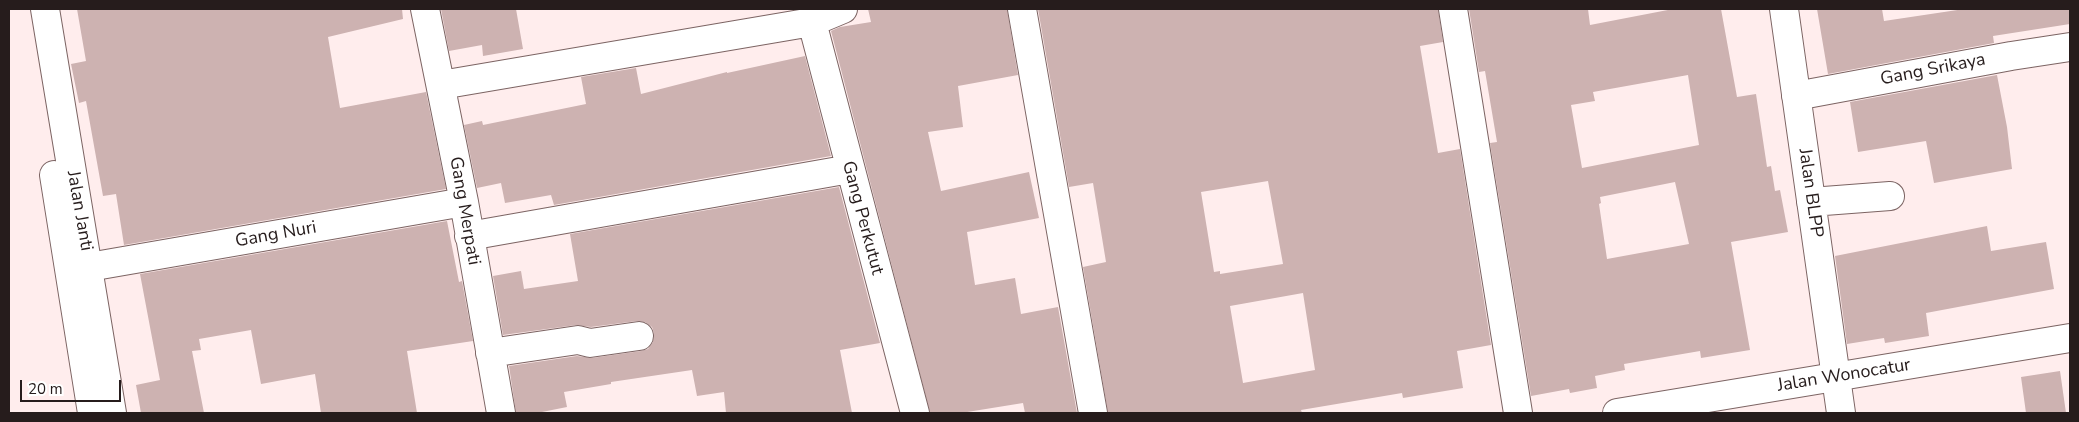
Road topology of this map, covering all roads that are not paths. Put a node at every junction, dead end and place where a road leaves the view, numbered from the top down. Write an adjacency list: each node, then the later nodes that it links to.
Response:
1 (26, 9): 22 (street, Jalan Janti)
2 (45, 9): 17 (street, Jalan Janti)
3 (425, 9): 10 (street, Gang Merpati)
4 (843, 9): 8 (street)
5 (1022, 9): 26 (street)
6 (1453, 9): 27 (street)
7 (1784, 9): 11 (street, Jalan BLPP)
8 (812, 22): 10 (street); 12 (street, Gang Perkutut)
9 (2070, 47): 11 (street, Gang Srikaya)
10 (441, 85): 14 (street, Gang Merpati)
11 (1796, 96): 15 (street, Jalan BLPP)
12 (850, 169): 16 (street); 25 (street, Gang Perkutut)
13 (1890, 196): 15 (street)
14 (464, 202): 16 (street, Gang Merpati); 17 (street, Gang Nuri)
15 (1811, 202): 21 (street, Jalan BLPP)
16 (469, 236): 20 (street, Gang Merpati)
17 (89, 267): 23 (street, Jalan Janti)
18 (639, 336): 20 (street)
19 (2070, 338): 21 (street, Jalan Wonocatur)
20 (490, 353): 24 (street, Gang Merpati)
21 (1837, 377): 28 (street, Jalan Wonocatur); 29 (street, Jalan BLPP)
22 (92, 413)
23 (112, 413)
24 (501, 413)
25 (915, 413)
26 (1094, 413)
27 (1518, 413)
28 (1617, 413)
29 (1841, 413)

